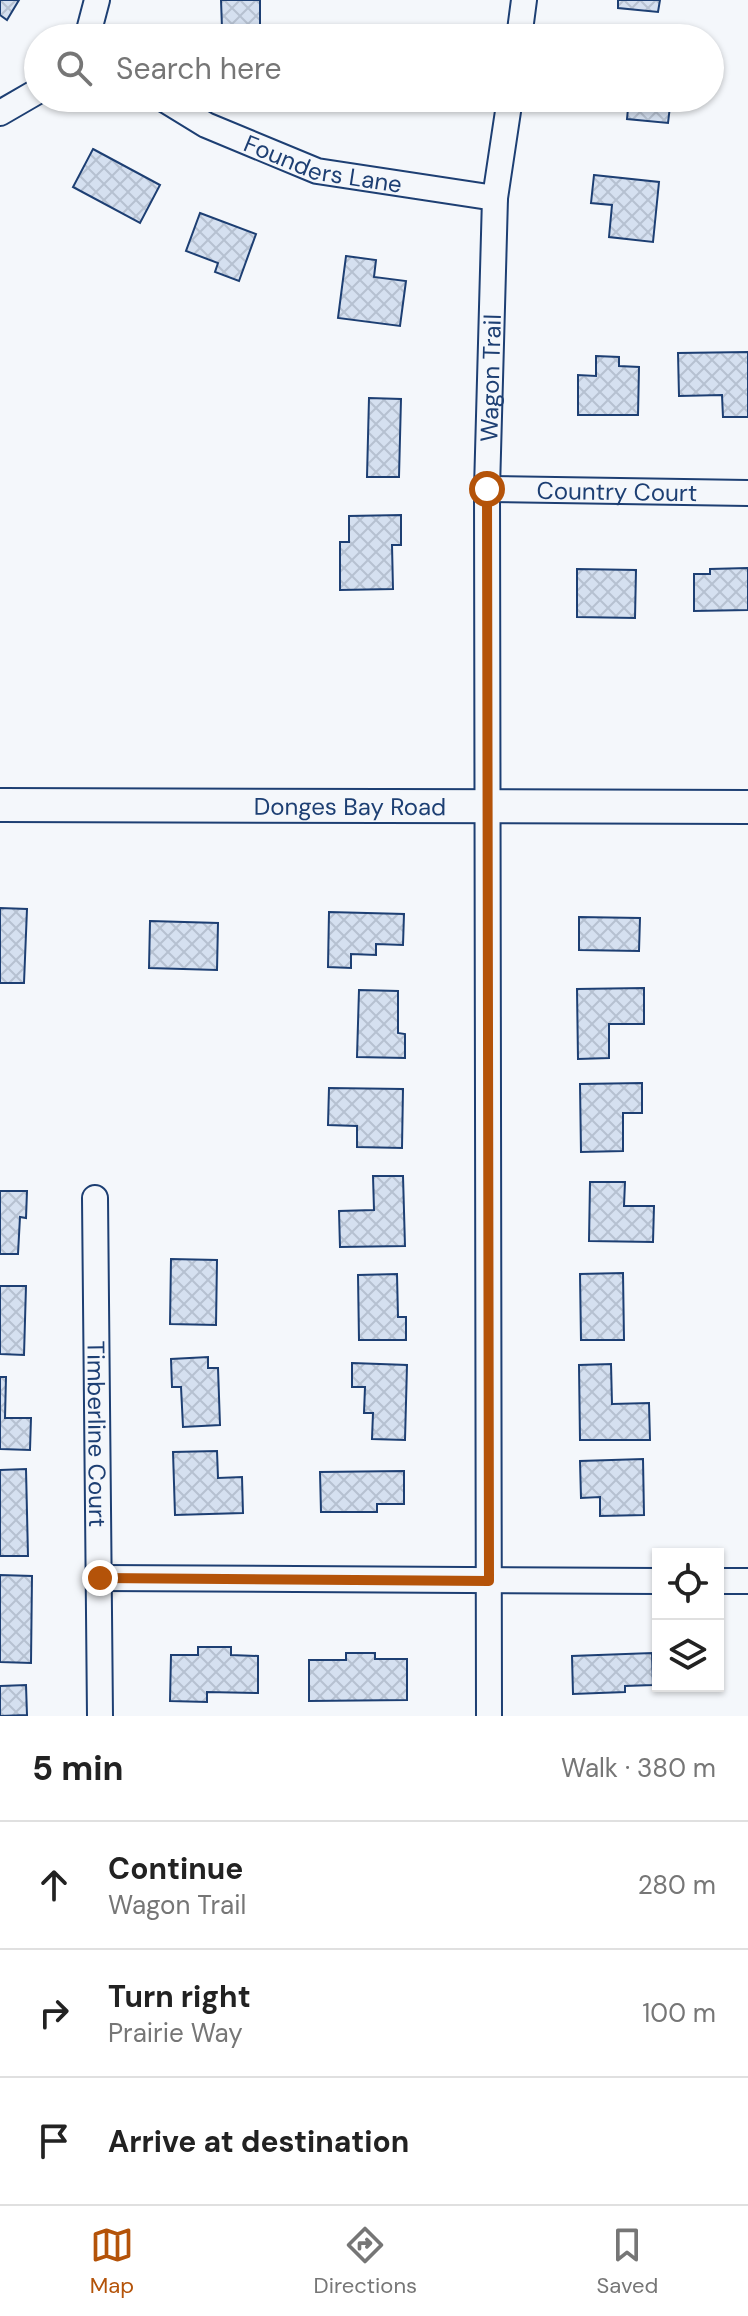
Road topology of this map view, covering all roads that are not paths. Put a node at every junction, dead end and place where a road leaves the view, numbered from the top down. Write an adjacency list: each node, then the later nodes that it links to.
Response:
1 (97, 0): 3 (street)
2 (524, 0): 4 (street)
3 (91, 24)
4 (521, 24)
5 (24, 99): 8 (street)
6 (185, 112): 9 (street, Founders Lane)
7 (508, 112): 9 (street, Wagon Trail)
8 (0, 113)
9 (495, 198): 10 (street, Wagon Trail)
10 (487, 489): 11 (street, Country Court); 13 (street, Wagon Trail)
11 (748, 493)
12 (0, 805): 13 (street, Donges Bay Road)
13 (487, 806): 14 (street, Donges Bay Road); 17 (street, Wagon Trail)
14 (748, 807)
15 (95, 1198): 16 (street, Timberline Court)
16 (100, 1578): 17 (street); 21 (street, Timberline Court)
17 (489, 1581): 18 (street); 22 (street, Wagon Trail)
18 (652, 1581)
19 (724, 1581): 20 (street)
20 (748, 1581)
21 (100, 1716)
22 (489, 1716)

